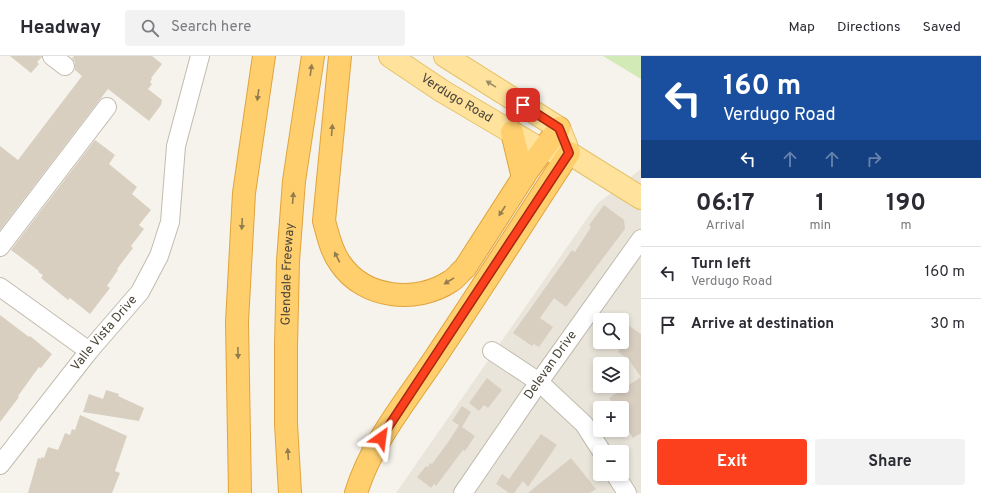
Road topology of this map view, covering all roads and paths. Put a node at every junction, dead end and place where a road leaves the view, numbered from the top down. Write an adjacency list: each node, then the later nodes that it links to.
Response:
1 (200, 56): 17 (street, Valle Vista Drive)
2 (264, 56): 23 (highway, one-way to 23)
3 (313, 56): 24 (highway, Glendale Freeway, one-way to 3)
4 (390, 56): 9 (main road, Verdugo Road)
5 (339, 59): 12 (highway, one-way to 5)
6 (459, 59): 8 (main road, one-way to 6)
7 (107, 107): 15 (street)
8 (559, 128): 10 (highway); 11 (main road)
9 (512, 132): 10 (main road, Verdugo Road); 12 (highway)
10 (542, 150): 11 (main road, Verdugo Road); 12 (highway)
11 (569, 153): 13 (main road, Verdugo Road); 25 (highway)
12 (523, 178)
13 (641, 198)
14 (641, 239): 19 (street, Delevan Drive)
15 (0, 247)
16 (0, 287): 17 (street)
17 (89, 351): 21 (street, Valle Vista Drive)
18 (492, 351): 19 (street)
19 (539, 382): 20 (street); 26 (street, Delevan Drive)
20 (598, 445)
21 (0, 465)
22 (619, 481): 27 (street)
23 (240, 493)
24 (290, 493)
25 (356, 493)
26 (464, 493)
27 (627, 493)

